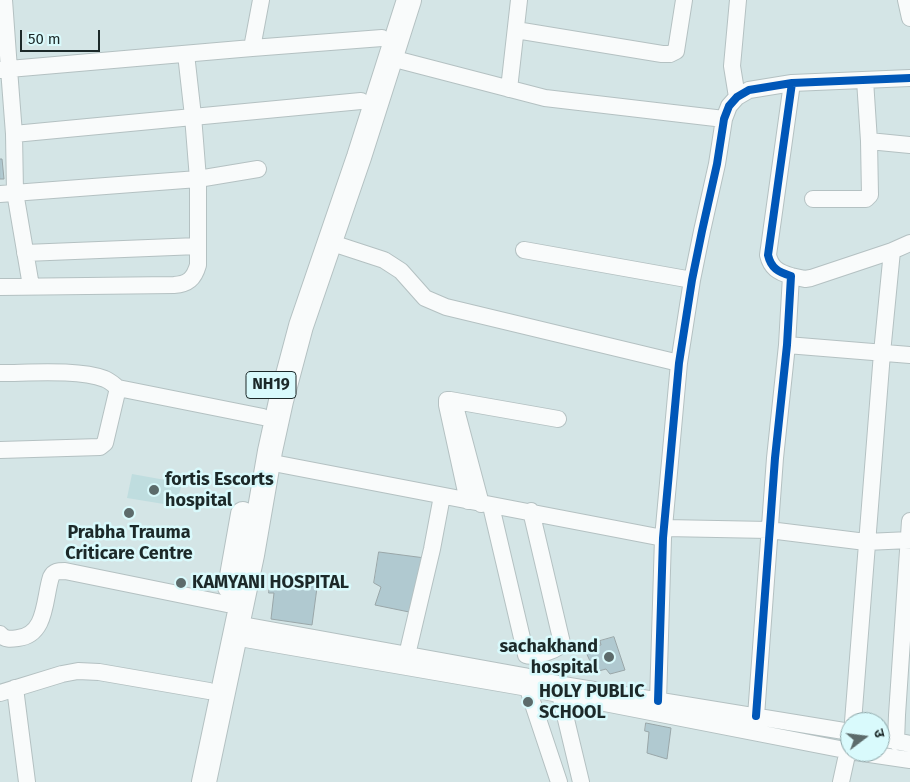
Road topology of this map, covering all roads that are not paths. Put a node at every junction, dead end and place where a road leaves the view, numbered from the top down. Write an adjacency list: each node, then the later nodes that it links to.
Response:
1 (4, 0): 14 (street)
2 (261, 0): 11 (street)
3 (394, 0): 12 (highway, NH19)
4 (409, 0): 12 (highway, NH19)
5 (518, 0): 10 (street)
6 (684, 0): 10 (street)
7 (738, 0): 19 (street)
8 (906, 0): 9 (street)
9 (910, 18)
10 (516, 30): 18 (street)
11 (252, 48): 12 (street); 13 (street)
12 (386, 48): 18 (street); 20 (highway, NH19); 30 (highway, NH19)
13 (186, 54): 14 (street); 21 (street)
14 (5, 69): 23 (street)
15 (910, 78): 16 (street)
16 (865, 80): 17 (street); 24 (street)
17 (792, 83): 19 (street); 36 (street)
18 (508, 89): 22 (street)
19 (738, 98): 22 (street)
20 (361, 101): 21 (street); 46 (highway, NH19)
21 (194, 116): 23 (street); 27 (street)
22 (724, 119): 37 (street)
23 (14, 134): 28 (street)
24 (869, 141): 25 (street); 29 (street)
25 (910, 145)
26 (258, 169): 27 (street)
27 (198, 179): 28 (street); 32 (street)
28 (7, 193): 35 (street)
29 (813, 199)
30 (329, 242): 43 (street); 49 (highway, NH19)
31 (910, 243): 34 (street)
32 (198, 246): 35 (street); 38 (street)
33 (524, 250): 37 (street)
34 (892, 251): 36 (street); 41 (street)
35 (25, 253): 38 (street)
36 (791, 276): 40 (street)
37 (692, 280): 43 (street)
38 (31, 286): 39 (street)
39 (0, 287)
40 (787, 345): 41 (street); 54 (street)
41 (882, 353): 42 (street); 57 (street)
42 (910, 355)
43 (679, 363): 55 (street)
44 (0, 373): 45 (street)
45 (118, 388): 46 (street); 48 (street)
46 (263, 417): 58 (highway, NH19)
47 (558, 418): 51 (street)
48 (0, 450)
49 (268, 462): 50 (street); 58 (highway, NH19)
50 (442, 496): 51 (street); 60 (street)
51 (480, 503): 52 (street); 52 (street)
52 (531, 511): 55 (street)
53 (910, 521): 56 (street)
54 (770, 530): 55 (street); 57 (street); 68 (street)
55 (664, 533): 65 (street)
56 (909, 540): 57 (street); 67 (street)
57 (866, 542): 66 (street)
58 (233, 622): 59 (street); 60 (street); 61 (street); 64 (highway, NH19); 78 (highway, NH19)
59 (0, 634)
60 (407, 655): 61 (street)
61 (526, 682): 62 (street); 79 (street)
62 (559, 690): 65 (street); 72 (street); 80 (street)
63 (8, 691): 64 (street); 76 (street)
64 (209, 692): 77 (highway, NH19)
65 (658, 701): 68 (street)
66 (854, 712)
67 (903, 715): 71 (street)
68 (756, 716): 69 (street)
69 (840, 730)
70 (890, 740): 71 (street)
71 (903, 743)
72 (840, 747)
73 (890, 756): 74 (street)
74 (910, 760)
75 (847, 762): 81 (street)
76 (27, 782)
77 (191, 782)
78 (204, 782)
79 (559, 782)
80 (581, 782)
81 (841, 782)

